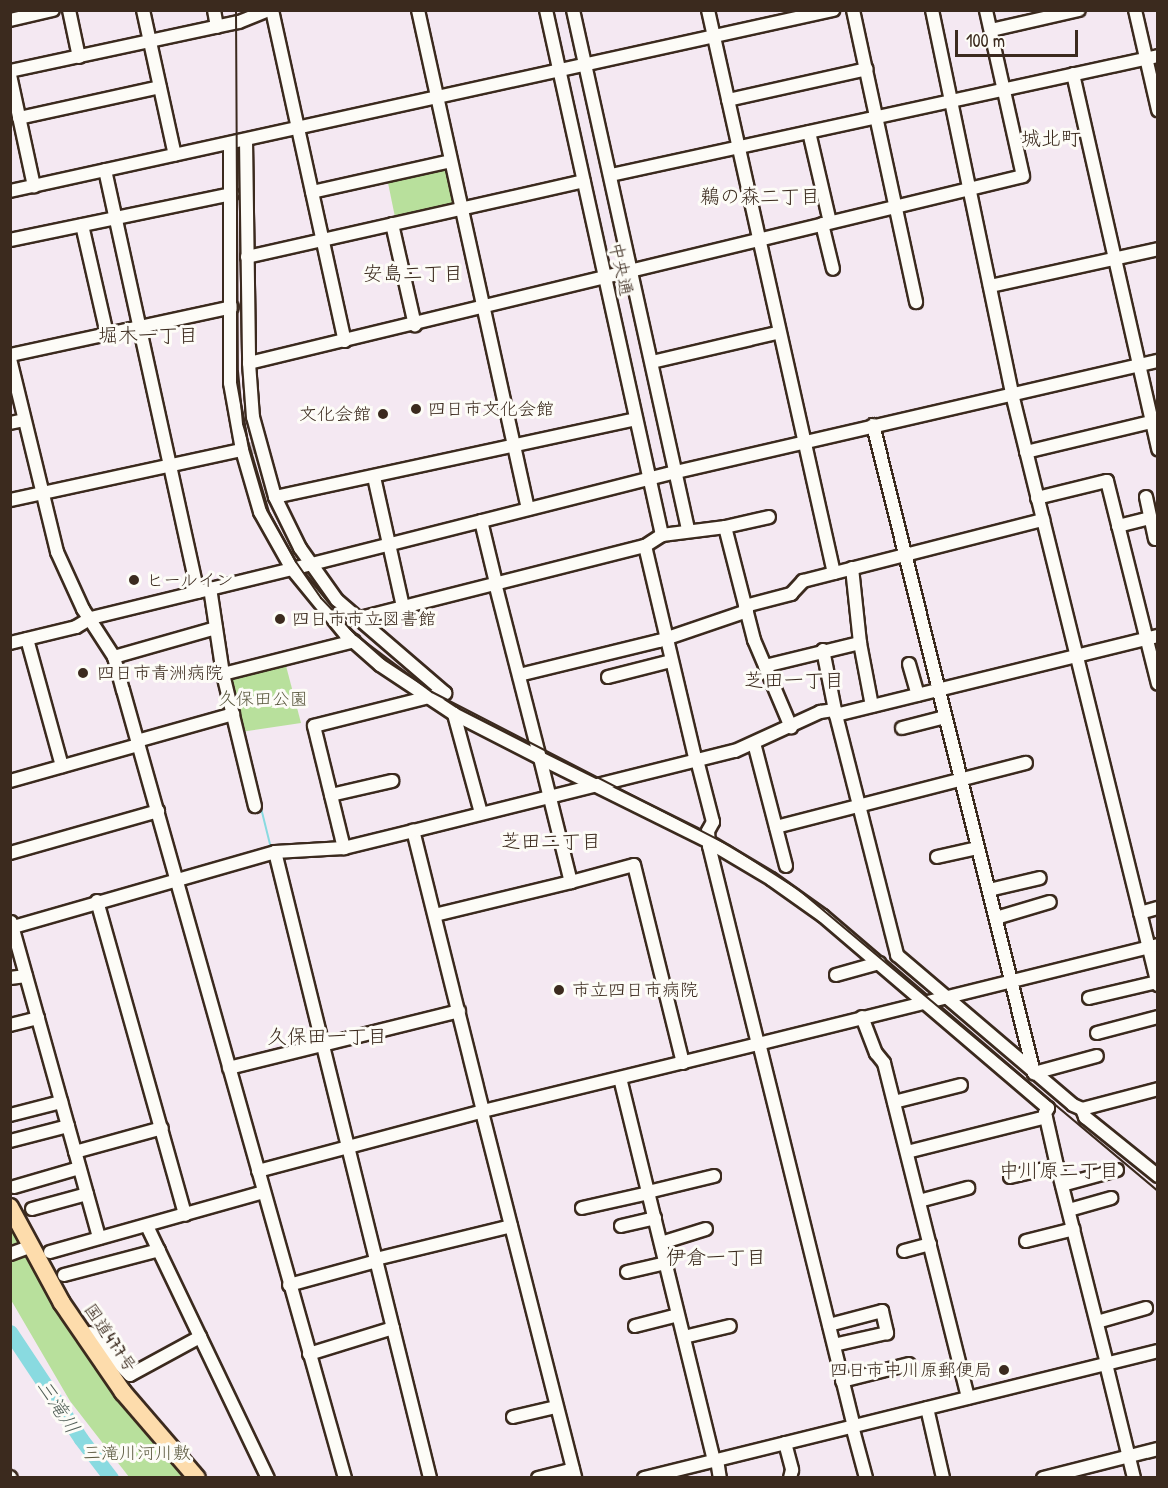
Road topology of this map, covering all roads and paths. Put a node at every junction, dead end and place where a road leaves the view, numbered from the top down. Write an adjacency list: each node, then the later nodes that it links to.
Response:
1 (53, 10): 17 (street)
2 (69, 10): 22 (street)
3 (143, 10): 21 (street)
4 (214, 10): 18 (street)
5 (271, 10): 16 (street); 37 (street)
6 (418, 10): 31 (street)
7 (546, 10): 27 (street, 中央通)
8 (573, 10): 24 (street, 中央通)
9 (708, 10): 20 (street)
10 (833, 10): 20 (street)
11 (854, 10): 25 (street)
12 (932, 10): 33 (street)
13 (986, 10): 19 (street)
14 (1079, 10): 19 (street)
15 (1135, 10): 23 (street)
16 (252, 12): 18 (street)
17 (10, 20)
18 (217, 27): 21 (street)
19 (991, 30): 30 (street)
20 (713, 36): 24 (street); 32 (street)
21 (150, 41): 22 (street); 29 (street)
22 (79, 57): 26 (street)
23 (1152, 57): 28 (street); 34 (street)
24 (585, 65): 27 (street); 45 (street, 中央通)
25 (867, 69): 32 (street); 35 (street)
26 (11, 70): 36 (street)
27 (558, 71): 31 (street); 46 (street, 中央通)
28 (1073, 74): 30 (street); 63 (street)
29 (160, 87): 36 (street); 42 (street)
30 (1004, 90): 33 (street); 48 (street)
31 (437, 98): 37 (street); 43 (street)
32 (728, 100): 41 (street)
33 (951, 100): 35 (street); 48 (street)
34 (1158, 110)
35 (876, 117): 38 (street); 52 (street)
36 (20, 118): 47 (street)
37 (298, 129): 39 (street); 50 (street)
38 (809, 132): 41 (street); 55 (street)
39 (246, 140): 40 (street); 62 (street)
40 (230, 143): 42 (street); 51 (street)
41 (737, 147): 45 (street); 60 (street)
42 (175, 155): 44 (street)
43 (451, 161): 50 (street); 53 (street)
44 (105, 170): 47 (street); 54 (street)
45 (611, 175): 64 (street, 中央通)
46 (584, 181): 53 (street); 66 (street, 中央通)
47 (34, 186): 49 (street)
48 (971, 188): 52 (street); 67 (street)
49 (10, 191)
50 (312, 192): 58 (street)
51 (232, 194): 54 (street); 69 (street)
52 (897, 206): 55 (street); 68 (street)
53 (461, 208): 56 (street); 70 (street)
54 (116, 218): 57 (street); 72 (street)
55 (826, 223): 60 (street); 65 (street)
56 (392, 224): 58 (street); 71 (street)
57 (82, 225): 59 (street); 74 (street)
58 (323, 239): 62 (street); 75 (street)
59 (10, 240)
60 (758, 240): 64 (street); 73 (street)
61 (1158, 249): 63 (street)
62 (247, 257): 80 (street)
63 (1113, 259): 67 (street); 81 (street)
64 (631, 270): 66 (street); 79 (street, 中央通)
65 (833, 270)
66 (604, 277): 70 (street); 83 (street, 中央通)
67 (990, 286): 82 (street)
68 (916, 302)
69 (232, 307): 72 (street); 91 (street)
70 (483, 307): 71 (street); 89 (street)
71 (415, 324): 75 (street)
72 (141, 327): 74 (street); 93 (street)
73 (777, 333): 79 (street); 88 (street)
74 (107, 334): 76 (street)
75 (345, 341): 80 (street)
76 (10, 355)
77 (10, 359): 84 (street)
78 (1158, 361): 81 (street)
79 (652, 362): 94 (street, 中央通)
80 (249, 363): 98 (street)
81 (1137, 366): 82 (street); 85 (street)
82 (1012, 394): 87 (street); 92 (street)
83 (636, 419): 89 (street); 96 (street, 中央通)
84 (24, 420): 86 (street); 97 (street)
85 (1151, 422): 90 (street); 92 (street)
86 (10, 423)
87 (873, 425): 88 (street); 114 (street)
88 (802, 442): 94 (street); 118 (street)
89 (515, 445): 95 (street); 102 (street)
90 (1158, 449)
91 (242, 450): 93 (street); 117 (street)
92 (1026, 452): 100 (street)
93 (170, 465): 97 (street); 120 (street)
94 (676, 472): 96 (street); 109 (street, 中央通)
95 (374, 477): 98 (street); 112 (street)
96 (649, 480): 102 (street); 110 (street, 中央通)
97 (41, 493): 101 (street); 123 (street)
98 (275, 497): 115 (street)
99 (1146, 497): 104 (street)
100 (1038, 498): 105 (street); 107 (street)
101 (10, 500)
102 (528, 509): 106 (street)
103 (769, 517): 108 (street)
104 (1150, 518): 107 (street); 111 (street)
105 (1042, 519): 114 (street); 133 (street)
106 (481, 521): 112 (street); 119 (street)
107 (1118, 526): 126 (street)
108 (725, 527): 109 (street); 122 (street)
109 (688, 529): 110 (street)
110 (662, 535): 113 (street)
111 (1155, 539)
112 (389, 544): 115 (street); 121 (street)
113 (645, 546): 119 (street); 128 (street)
114 (905, 554): 116 (street); 142 (street)
115 (310, 563): 117 (street); 124 (street)
116 (852, 568): 118 (street); 131 (street)
117 (292, 569): 120 (street); 129 (street)
118 (834, 573): 122 (street)
119 (495, 583): 121 (street); 139 (street)
120 (204, 590): 123 (street); 125 (street)
121 (403, 608): 124 (street)
122 (746, 608): 128 (street); 137 (street)
123 (91, 618): 127 (street); 134 (street)
124 (356, 619): 144 (street)
125 (216, 628): 134 (street); 138 (street)
126 (1152, 638): 133 (street); 141 (street)
127 (27, 639): 130 (street); 156 (street)
128 (665, 639): 135 (street); 139 (street)
129 (354, 641): 138 (street); 144 (street)
130 (10, 643)
131 (860, 643): 132 (street); 145 (street)
132 (823, 650): 137 (street); 146 (street)
133 (1076, 656): 142 (street); 184 (street)
134 (114, 657): 152 (street)
135 (671, 662): 140 (street); 155 (street)
136 (909, 664): 143 (street)
137 (765, 666): 150 (street)
138 (226, 673): 147 (street)
139 (519, 675): 154 (street)
140 (608, 677)
141 (1158, 684)
142 (938, 691): 143 (street); 149 (street)
143 (918, 695): 145 (street)
144 (426, 698): 148 (street); 162 (street)
145 (872, 706): 146 (street)
146 (836, 712): 150 (street); 165 (street)
147 (233, 714): 152 (street); 164 (street)
148 (454, 714): 154 (street); 167 (street)
149 (945, 717): 151 (street); 159 (street)
150 (791, 727): 153 (street)
151 (902, 728)
152 (138, 743): 156 (street); 166 (street)
153 (754, 743): 155 (street); 168 (street)
154 (540, 758): 161 (street); 163 (street)
155 (696, 760): 161 (street); 170 (street)
156 (62, 766): 160 (street)
157 (1022, 769): 159 (street)
158 (392, 780): 162 (street)
159 (961, 780): 165 (street); 172 (street)
160 (10, 781)
161 (596, 785): 163 (street); 170 (street)
162 (332, 795): 171 (street)
163 (550, 796): 167 (street); 179 (street)
164 (255, 806)
165 (856, 806): 168 (street); 195 (street)
166 (158, 811): 174 (street); 178 (street)
167 (481, 813): 169 (street)
168 (776, 827): 176 (street)
169 (413, 831): 171 (street); 185 (street)
170 (709, 842): 189 (street); 205 (street)
171 (344, 848): 173 (street)
172 (978, 848): 175 (street); 180 (street)
173 (275, 852): 178 (street); 204 (street)
174 (10, 853)
175 (937, 857)
176 (786, 866)
177 (1040, 878): 180 (street)
178 (177, 880): 181 (street); 208 (street)
179 (571, 882): 185 (street); 207 (street)
180 (989, 890): 186 (street)
181 (97, 901): 187 (street); 220 (street)
182 (1050, 902): 186 (street)
183 (1158, 908): 184 (street)
184 (1140, 913): 188 (street)
185 (435, 915): 198 (street)
186 (996, 918): 193 (street)
187 (11, 925): 191 (street)
188 (1153, 947): 193 (street); 194 (street)
189 (879, 963): 190 (street); 197 (street)
190 (836, 975)
191 (26, 976): 192 (street); 201 (street)
192 (10, 978)
193 (1011, 981): 195 (street); 209 (street)
194 (1157, 984): 196 (street)
195 (945, 997): 197 (street); 209 (street)
196 (1089, 998)
197 (923, 1003): 199 (street); 218 (street)
198 (459, 1011): 204 (street); 216 (street)
199 (862, 1017): 205 (street); 214 (street)
200 (1158, 1017): 203 (street)
201 (38, 1018): 202 (street); 213 (street)
202 (10, 1025)
203 (1097, 1033)
204 (322, 1043): 208 (street); 222 (street)
205 (759, 1043): 207 (street); 268 (street)
206 (1096, 1056): 209 (street)
207 (683, 1063): 210 (street)
208 (229, 1068): 228 (street)
209 (1034, 1072): 215 (street)
210 (620, 1078): 216 (street); 236 (street)
211 (961, 1085): 214 (street)
212 (1158, 1089): 215 (street)
213 (61, 1101): 217 (street); 219 (street)
214 (894, 1102): 224 (street)
215 (1082, 1109): 230 (street)
216 (483, 1112): 222 (street); 247 (street)
217 (10, 1115)
218 (1046, 1117): 224 (street); 225 (street)
219 (68, 1126): 221 (street); 223 (street)
220 (162, 1128): 223 (street); 244 (street)
221 (10, 1141)
222 (348, 1146): 228 (street); 260 (street)
223 (75, 1152): 226 (street)
224 (907, 1152): 239 (street)
225 (1057, 1166): 231 (street); 232 (street)
226 (80, 1168): 233 (street); 237 (street)
227 (1117, 1170): 232 (street)
228 (258, 1171): 235 (street)
229 (714, 1176): 236 (street)
230 (1158, 1176)
231 (1010, 1177)
232 (1062, 1185): 243 (street)
233 (14, 1187)
234 (968, 1188): 239 (street)
235 (264, 1192): 244 (street); 264 (street)
236 (649, 1192): 241 (street); 245 (street)
237 (87, 1194): 242 (street); 251 (street)
238 (1111, 1198): 243 (street)
239 (919, 1202): 254 (street)
240 (10, 1207): 255 (highway, 国道477号)
241 (582, 1208)
242 (32, 1209)
243 (1069, 1210): 249 (street)
244 (185, 1215): 246 (street)
245 (655, 1218): 248 (street); 253 (street)
246 (147, 1226): 251 (street); 256 (street)
247 (511, 1226): 260 (street); 282 (street)
248 (621, 1226)
249 (1074, 1228): 252 (street); 267 (street)
250 (706, 1229): 253 (street)
251 (99, 1238): 258 (street)
252 (1026, 1240)
253 (661, 1243): 261 (street)
254 (930, 1244): 257 (street); 281 (street)
255 (29, 1247): 259 (street); 272 (highway, 国道477号)
256 (159, 1250): 263 (street); 273 (street)
257 (904, 1251)
258 (50, 1252)
259 (10, 1254)
260 (376, 1260): 264 (street); 271 (street)
261 (666, 1263): 262 (street); 266 (street)
262 (627, 1272)
263 (64, 1275)
264 (289, 1285): 277 (street)
265 (1146, 1308): 267 (street)
266 (678, 1315): 269 (street); 274 (street)
267 (1097, 1322): 279 (street)
268 (829, 1325): 275 (street); 275 (street)
269 (635, 1326)
270 (730, 1326): 274 (street)
271 (393, 1328): 277 (street); 295 (street)
272 (80, 1329): 273 (street); 291 (highway, 国道477号)
273 (200, 1337): 293 (street)
274 (684, 1337): 289 (street)
275 (834, 1345): 280 (street)
276 (1158, 1351): 279 (street)
277 (309, 1354): 294 (street)
278 (909, 1364): 280 (street)
279 (1106, 1364): 281 (street); 288 (street)
280 (842, 1381): 285 (street)
281 (968, 1398): 283 (street)
282 (556, 1407): 284 (street); 290 (street)
283 (927, 1408): 285 (street); 300 (street)
284 (513, 1417)
285 (853, 1426): 286 (street); 299 (street)
286 (785, 1443): 289 (street); 298 (street)
287 (1158, 1449): 288 (street)
288 (1129, 1457): 301 (street); 302 (street)
289 (716, 1460): 292 (street); 297 (street)
290 (574, 1473): 296 (street)
291 (195, 1475)
292 (650, 1477)
293 (268, 1478)
294 (345, 1478)
295 (430, 1478)
296 (538, 1478)
297 (720, 1478)
298 (790, 1478)
299 (866, 1478)
300 (943, 1478)
301 (1043, 1478)
302 (1134, 1478)

